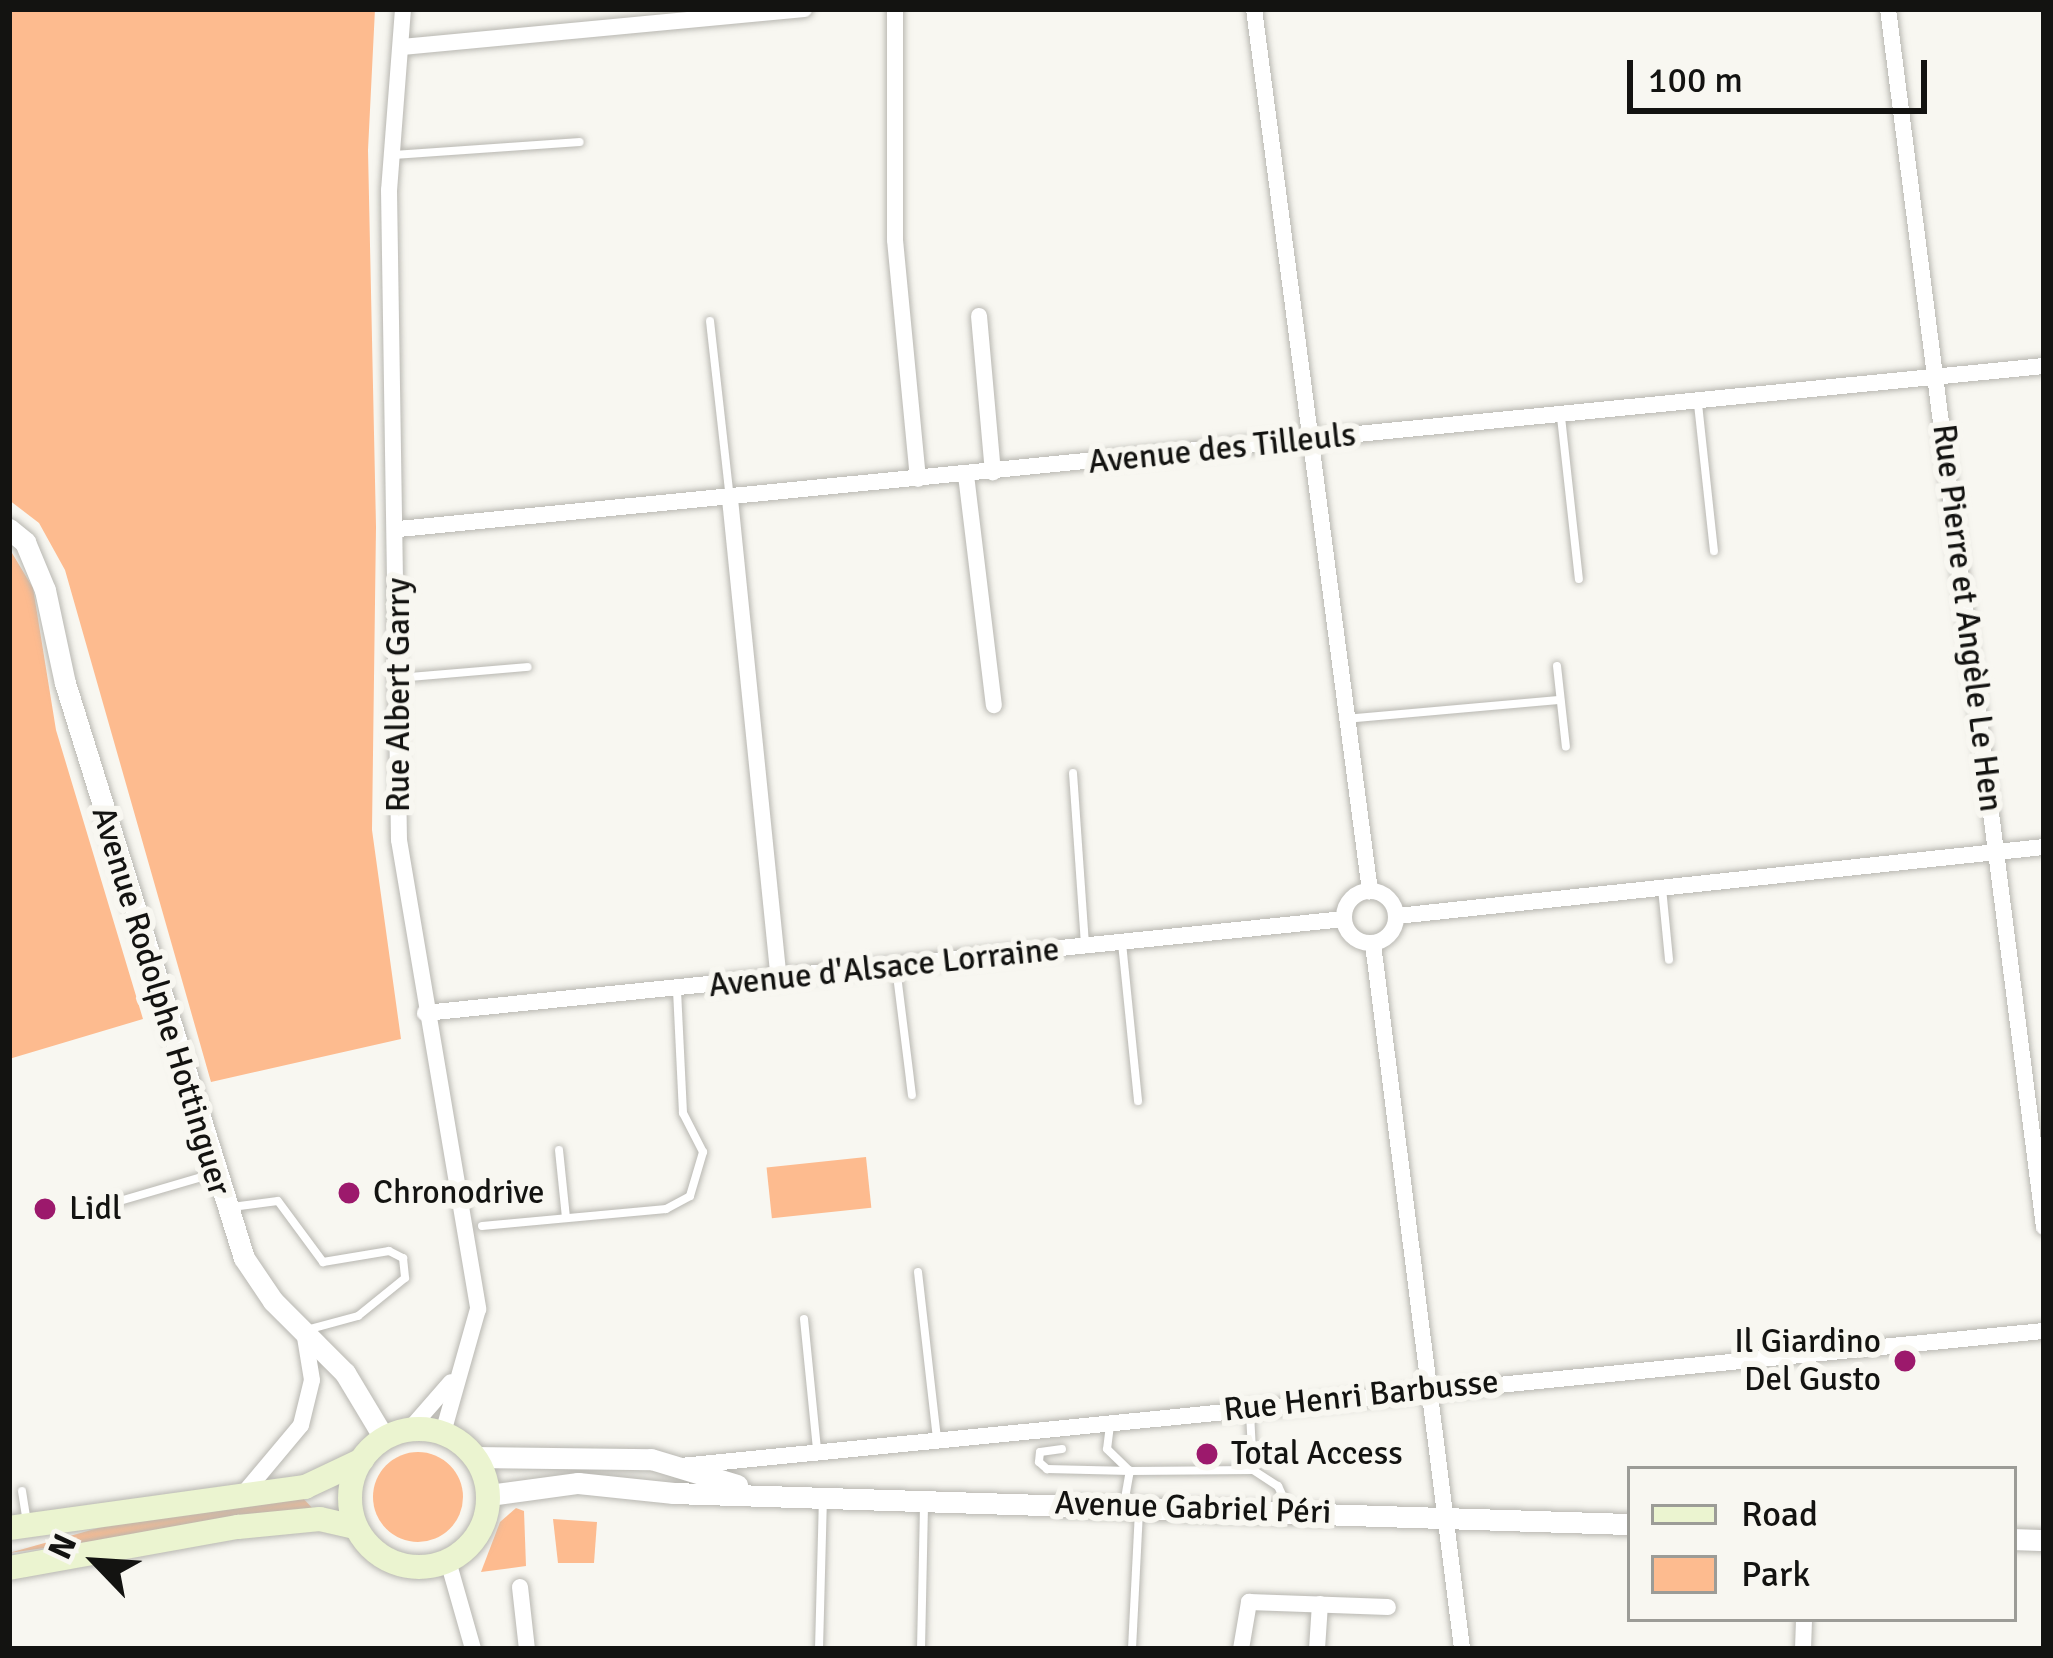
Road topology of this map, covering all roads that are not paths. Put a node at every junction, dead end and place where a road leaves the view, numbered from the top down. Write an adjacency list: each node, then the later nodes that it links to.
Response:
1 (404, 9): 6 (street, Rue Albert Garry)
2 (804, 9): 6 (street)
3 (895, 9): 18 (street)
4 (1255, 9): 15 (street)
5 (1888, 9): 12 (street, Rue Pierre et Angèle Le Hen)
6 (402, 47): 8 (street, Rue Albert Garry)
7 (580, 142): 8 (lane)
8 (392, 155): 21 (street, Rue Albert Garry)
9 (979, 316): 16 (street)
10 (710, 321): 19 (lane)
11 (2044, 366): 12 (street, Avenue des Tilleuls)
12 (1938, 376): 13 (street, Avenue des Tilleuls); 33 (street, Rue Pierre et Angèle Le Hen)
13 (1697, 402): 14 (street, Avenue des Tilleuls); 22 (lane)
14 (1561, 417): 15 (street, Avenue des Tilleuls); 23 (lane)
15 (1309, 440): 16 (street, Avenue des Tilleuls); 29 (street)
16 (993, 472): 17 (street, Avenue des Tilleuls)
17 (967, 475): 18 (street, Avenue des Tilleuls); 28 (street)
18 (918, 479): 19 (street, Avenue des Tilleuls)
19 (730, 499): 21 (street, Avenue des Tilleuls); 43 (street)
20 (9, 530): 49 (street, Avenue Rodolphe Hottinguer)
21 (400, 530): 26 (street, Rue Albert Garry)
22 (1714, 550)
23 (1580, 579)
24 (1557, 666): 27 (lane)
25 (529, 667): 26 (lane)
26 (399, 678): 45 (street, Rue Albert Garry)
27 (1560, 700): 29 (lane); 30 (lane)
28 (994, 705)
29 (1345, 719): 35 (street)
30 (1566, 747)
31 (1073, 772): 40 (lane)
32 (2044, 847): 33 (street)
33 (1996, 854): 34 (street); 54 (street, Rue Pierre et Angèle Le Hen)
34 (1661, 886): 36 (street); 41 (lane)
35 (1370, 890): 36 (street); 37 (street)
36 (1397, 916): 39 (street)
37 (1344, 919): 38 (street, Avenue d'Alsace Lorraine); 39 (street)
38 (1122, 943): 40 (street, Avenue d'Alsace Lorraine); 47 (lane)
39 (1373, 944): 60 (street)
40 (1085, 947): 42 (street, Avenue d'Alsace Lorraine)
41 (1669, 960)
42 (896, 968): 43 (street, Avenue d'Alsace Lorraine); 46 (lane)
43 (778, 979): 44 (street, Avenue d'Alsace Lorraine)
44 (676, 989): 45 (street, Avenue d'Alsace Lorraine); 52 (lane)
45 (425, 1012): 59 (street, Rue Albert Garry)
46 (912, 1095)
47 (1138, 1101)
48 (559, 1150): 52 (lane)
49 (213, 1173): 50 (lane); 51 (street, Avenue Rodolphe Hottinguer)
50 (106, 1205)
51 (224, 1208): 57 (street, Avenue Rodolphe Hottinguer); 57 (lane)
52 (566, 1218): 53 (lane)
53 (482, 1226)
54 (2044, 1227)
55 (918, 1271): 66 (lane)
56 (804, 1319): 68 (lane)
57 (304, 1330): 65 (street, Avenue Rodolphe Hottinguer); 77 (street)
58 (2044, 1331): 60 (street, Rue Henri Barbusse)
59 (458, 1372): 62 (street, Rue Albert Garry); 63 (street, Rue Albert Garry)
60 (1430, 1389): 61 (street, Rue Henri Barbusse); 83 (street)
61 (1246, 1407): 64 (street, Rue Henri Barbusse); 73 (lane)
62 (410, 1429): 63 (main road); 65 (main road)
63 (443, 1433): 70 (main road)
64 (1109, 1435): 66 (street, Rue Henri Barbusse); 67 (lane); 74 (lane)
65 (385, 1438): 71 (main road)
66 (937, 1438): 68 (street, Rue Henri Barbusse)
67 (1095, 1446)
68 (818, 1449): 72 (street, Rue Henri Barbusse)
69 (1062, 1449): 74 (lane)
70 (476, 1456): 72 (street, Avenue Gabriel Péri); 79 (main road)
71 (362, 1460): 77 (main road); 86 (main road)
72 (680, 1466): 76 (street, Avenue Gabriel Péri)
73 (1253, 1470): 74 (lane); 82 (lane)
74 (1130, 1471): 81 (lane)
75 (22, 1491): 85 (lane)
76 (755, 1491): 78 (street, Avenue Gabriel Péri); 79 (street, Avenue Gabriel Péri)
77 (245, 1492): 85 (main road)
78 (824, 1494): 80 (street, Avenue Gabriel Péri); 94 (lane)
79 (489, 1495): 87 (main road)
80 (924, 1498): 81 (street, Avenue Gabriel Péri); 95 (lane)
81 (1131, 1506): 82 (street, Avenue Gabriel Péri); 96 (lane)
82 (1290, 1512): 83 (street, Avenue Gabriel Péri)
83 (1444, 1518): 84 (street, Avenue Gabriel Péri); 99 (street)
84 (1627, 1525)
85 (18, 1527)
86 (355, 1527): 87 (main road); 88 (main road)
87 (448, 1561): 92 (street)
88 (9, 1568)
89 (520, 1587): 93 (street)
90 (1320, 1604): 91 (street); 97 (street); 98 (street)
91 (1388, 1607)
92 (473, 1649)
93 (527, 1649)
94 (820, 1649)
95 (921, 1649)
96 (1132, 1649)
97 (1241, 1649)
98 (1317, 1649)
99 (1462, 1649)

